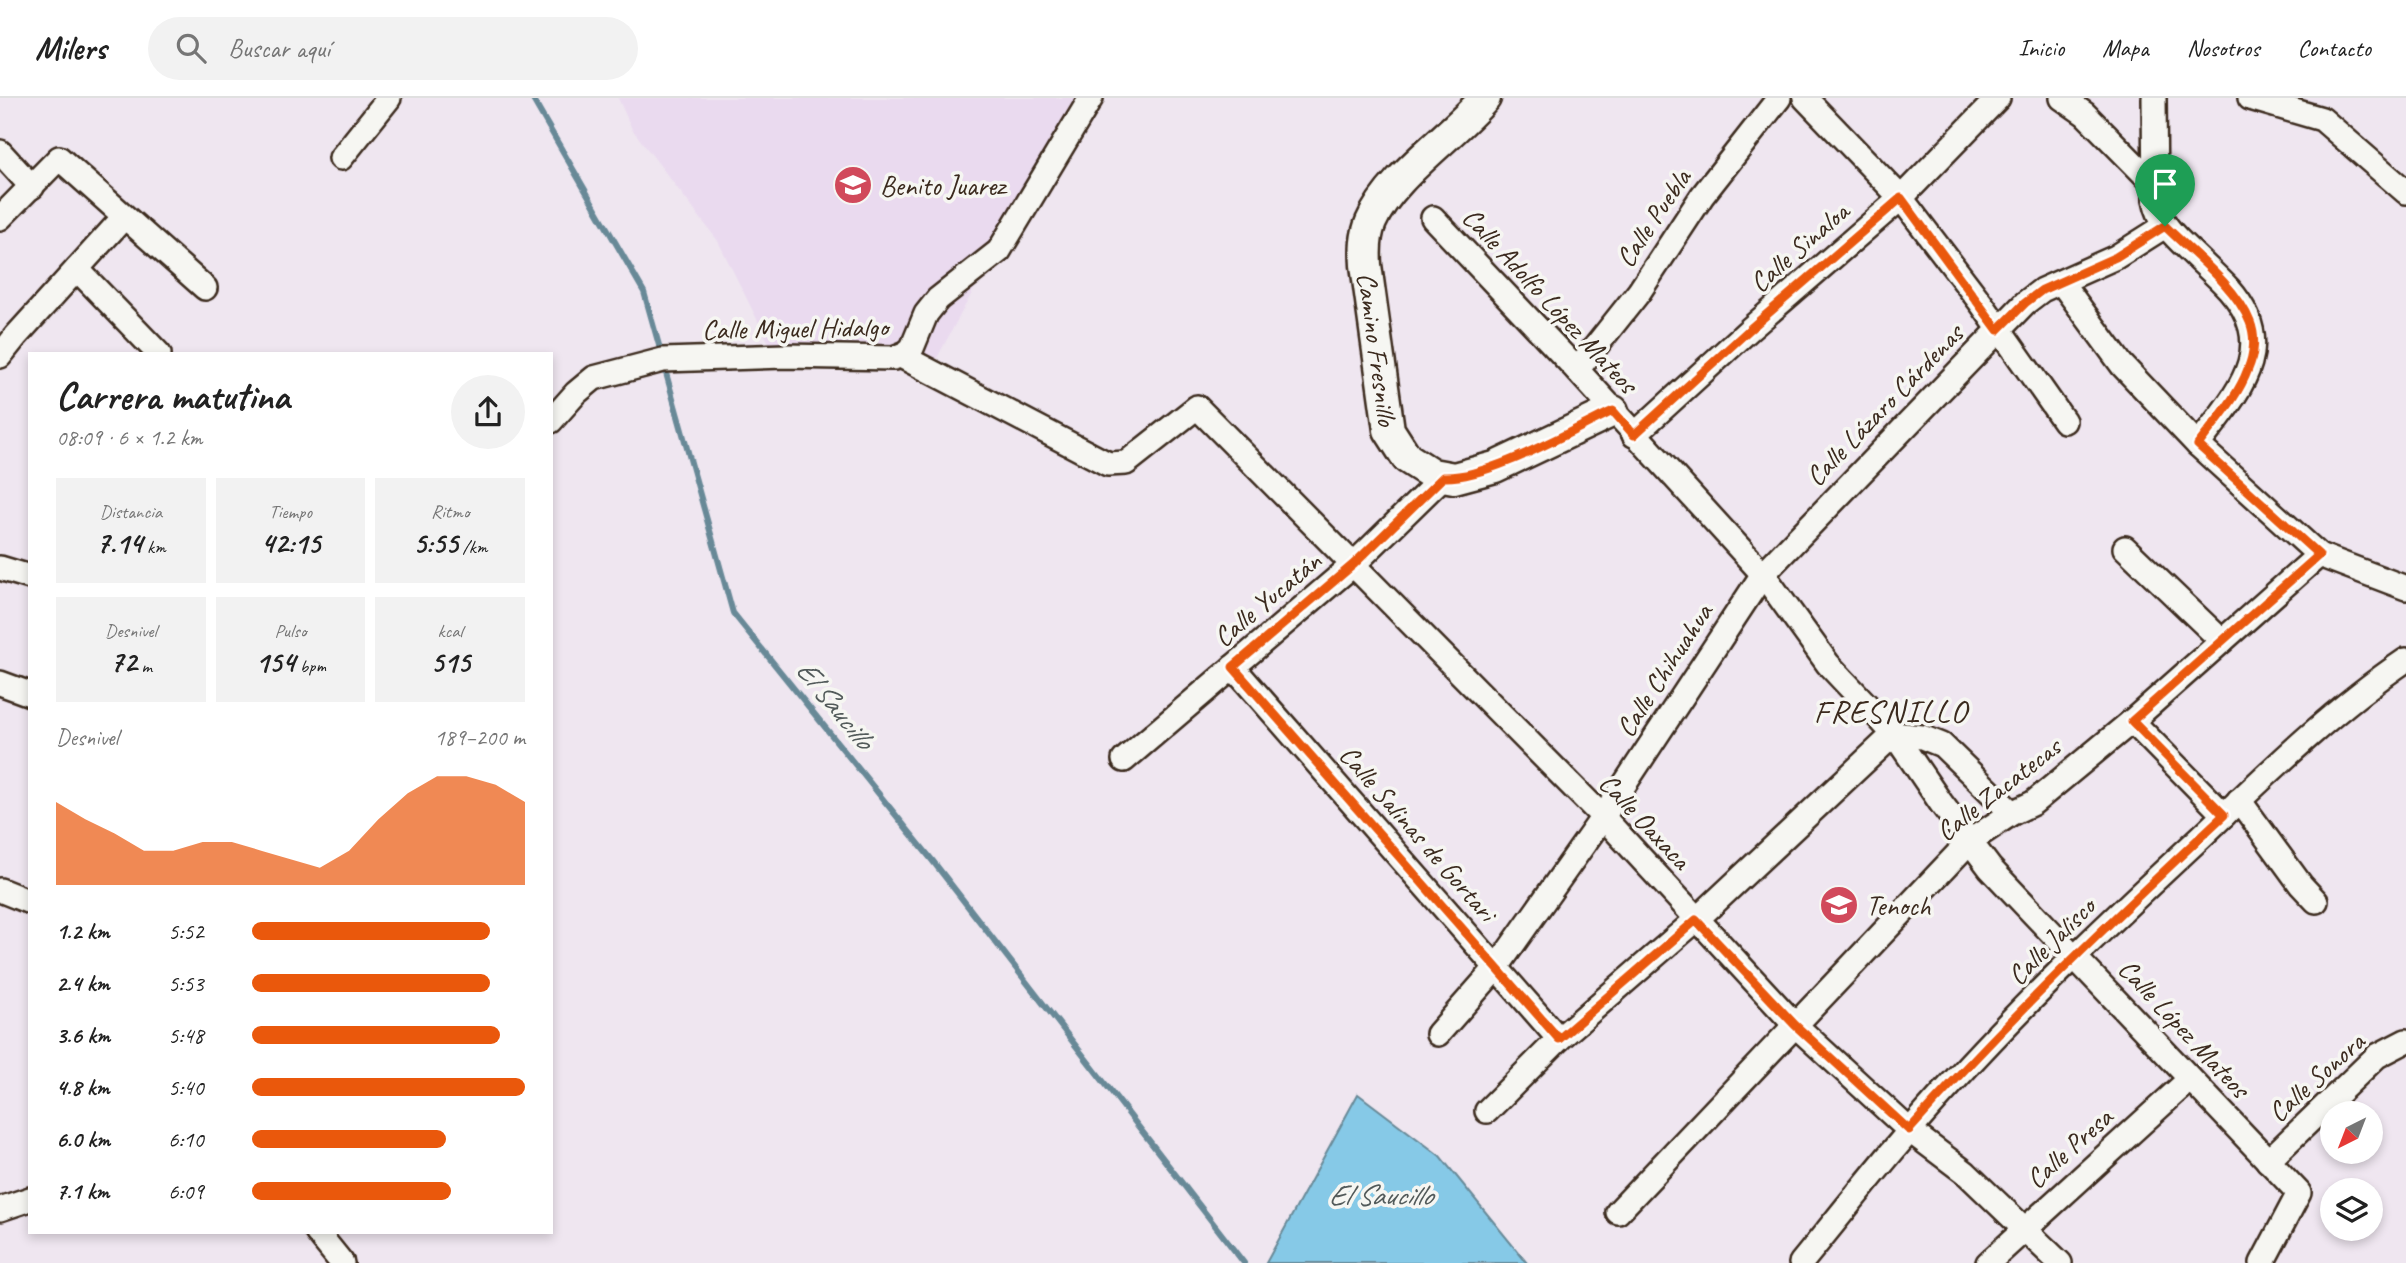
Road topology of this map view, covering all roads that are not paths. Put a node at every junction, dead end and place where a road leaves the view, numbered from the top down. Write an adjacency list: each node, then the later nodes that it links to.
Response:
1 (389, 98): 11 (street)
2 (1091, 98): 26 (street, Calle Miguel Hidalgo)
3 (1485, 98): 33 (street, Camino Fresnillo)
4 (1779, 98): 27 (street, Calle Puebla)
5 (1805, 98): 15 (street)
6 (1998, 98): 15 (street, Calle Sinaloa)
7 (2062, 98): 12 (street)
8 (2154, 98): 12 (street)
9 (2250, 98): 14 (street)
10 (0, 152): 13 (street)
11 (341, 158)
12 (2155, 186): 19 (street)
13 (32, 187): 16 (street); 17 (street)
14 (2406, 192)
15 (1901, 198): 23 (street); 31 (street, Calle Sinaloa)
16 (124, 217): 20 (street); 22 (street)
17 (0, 218)
18 (1433, 218): 27 (street, Calle Adolfo López Mateos)
19 (2165, 226): 21 (street, Calle Lázaro Cárdenas); 32 (street)
20 (77, 270): 24 (street); 25 (street)
21 (2061, 282): 23 (street, Calle Lázaro Cárdenas); 32 (street)
22 (205, 288)
23 (1998, 330): 30 (street); 38 (street, Calle Lázaro Cárdenas)
24 (157, 352)
25 (0, 356)
26 (901, 356): 29 (street, Calle Miguel Hidalgo); 36 (street, Calle Oaxaca)
27 (1577, 370): 28 (street, Calle Adolfo López Mateos)
28 (1613, 411): 31 (street, Calle Adolfo López Mateos); 33 (street)
29 (553, 419)
30 (2064, 421)
31 (1634, 435): 38 (street, Calle Adolfo López Mateos)
32 (2198, 445): 35 (street)
33 (1443, 477): 36 (street, Calle Yucatán)
34 (2125, 548): 41 (street)
35 (2319, 555): 40 (street); 41 (street, Calle Zacatecas)
36 (1354, 564): 43 (street, Calle Yucatán); 51 (street, Calle Oaxaca)
37 (0, 568): 39 (street)
38 (1763, 574): 47 (street, Calle Adolfo López Mateos); 51 (street, Calle Chihuahua)
39 (28, 576)
40 (2406, 589)
41 (2221, 642): 46 (street, Calle Zacatecas)
42 (2406, 660): 49 (street, Calle Jalisco)
43 (1233, 667): 48 (street, Calle Yucatán); 58 (street, Calle Salinas de Gortari)
44 (0, 683): 45 (street)
45 (28, 693)
46 (2132, 721): 49 (street); 50 (street, Calle Zacatecas)
47 (1894, 734): 50 (street); 52 (street, Calle Adolfo López Mateos); 56 (street)
48 (1125, 761)
49 (2232, 807): 55 (street); 57 (street, Calle Jalisco)
50 (2012, 813): 52 (street, Calle Zacatecas)
51 (1603, 817): 56 (street, Calle Oaxaca); 58 (street, Calle Chihuahua)
52 (1970, 841): 57 (street, Calle López Mateos); 59 (street, Calle Zacatecas)
53 (0, 890): 54 (street)
54 (28, 901)
55 (2316, 901)
56 (1696, 920): 59 (street, Calle Oaxaca); 61 (street)
57 (2076, 956): 63 (street, Calle López Mateos); 65 (street, Calle Jalisco)
58 (1496, 967): 60 (street, Calle Chihuahua); 61 (street, Calle Salinas de Gortari)
59 (1795, 1025): 65 (street, Calle Oaxaca); 69 (street, Calle Zacatecas)
60 (1438, 1034)
61 (1559, 1039): 64 (street)
62 (2406, 1041): 66 (street, Calle Sonora)
63 (2190, 1079): 66 (street, Calle López Mateos); 70 (street, Calle Presa)
64 (1487, 1111)
65 (1909, 1130): 70 (street, Calle Oaxaca); 73 (street, Calle Jalisco)
66 (2268, 1161): 76 (street, Calle López Mateos)
67 (28, 1200): 68 (street)
68 (0, 1209)
69 (1618, 1212)
70 (2025, 1228): 74 (street, Calle Presa); 75 (street, Calle Oaxaca)
71 (319, 1234): 72 (street)
72 (342, 1263)
73 (1801, 1263)
74 (1988, 1263)
75 (2060, 1263)
76 (2262, 1263)

